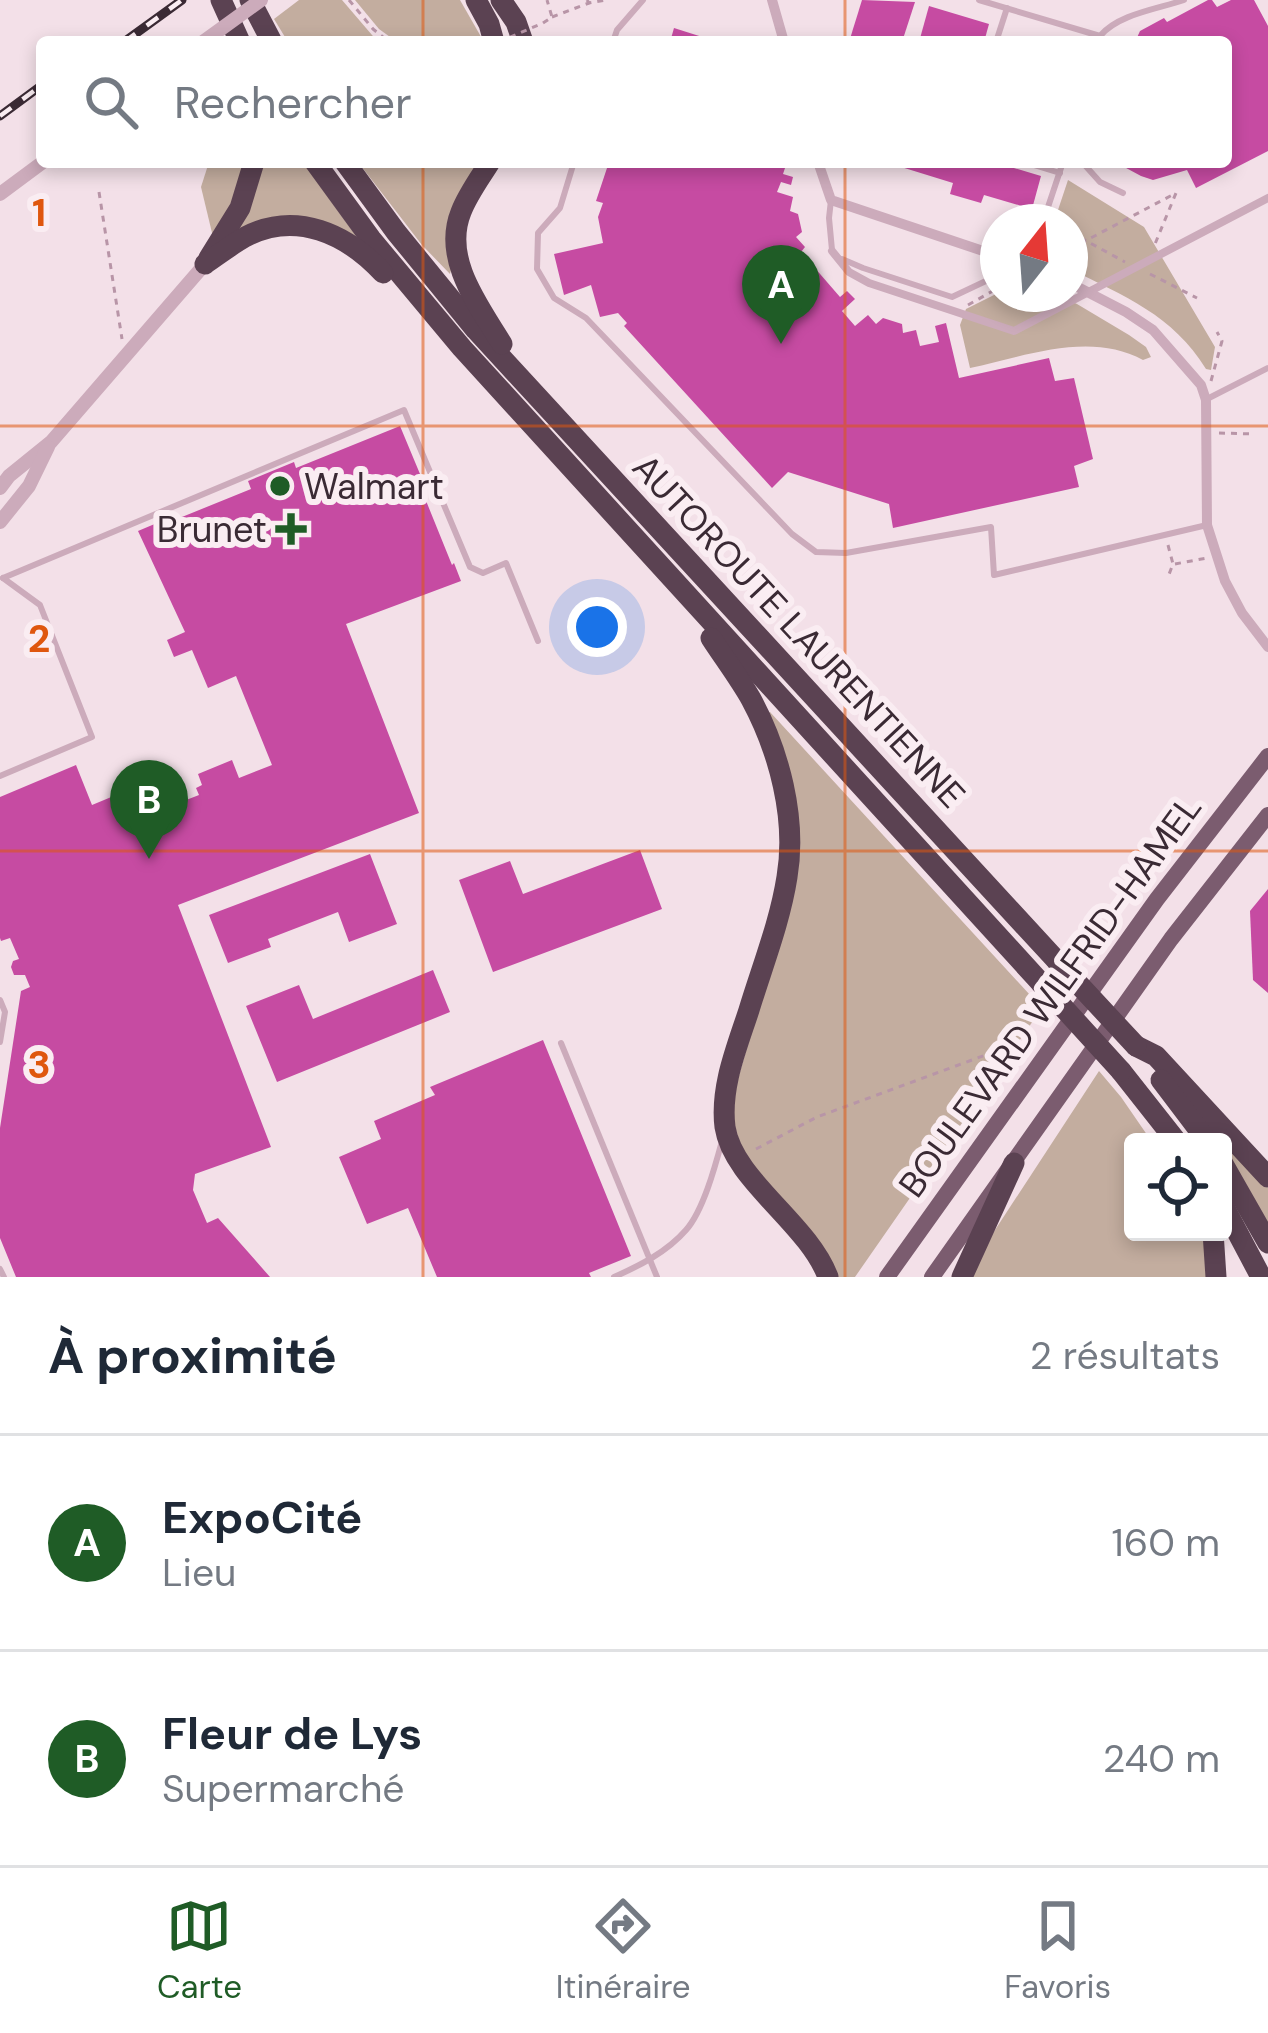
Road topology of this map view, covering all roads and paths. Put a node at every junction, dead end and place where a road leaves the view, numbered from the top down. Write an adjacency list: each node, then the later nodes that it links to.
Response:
1 (221, 0): 17 (highway)
2 (250, 0): 18 (highway)
3 (261, 0): 16 (street, bridge)
4 (350, 0): 19 (path)
5 (501, 0): 22 (highway)
6 (547, 0): 15 (path)
7 (605, 0): 13 (path)
8 (643, 0): 23 (lane)
9 (772, 0): 24 (street)
10 (979, 0): 14 (lane)
11 (1184, 0): 27 (lane)
12 (476, 1): 20 (highway)
13 (588, 1): 15 (path)
14 (1006, 8): 25 (lane); 26 (lane)
15 (552, 17): 21 (path, bridge)
16 (211, 36)
17 (238, 36)
18 (269, 36)
19 (382, 36)
20 (494, 36)
21 (511, 36)
22 (521, 36)
23 (615, 36)
24 (782, 36)
25 (998, 36)
26 (1091, 36)
27 (1102, 36)
28 (36, 167): 41 (street)
29 (252, 168): 49 (highway)
30 (319, 168): 53 (highway, AUTOROUTE LAURENTIENNE)
31 (350, 168): 58 (highway, AUTOROUTE LAURENTIENNE)
32 (486, 168): 58 (highway)
33 (572, 168): 66 (lane)
34 (820, 168): 43 (street)
35 (1044, 168): 38 (lane)
36 (1061, 168): 38 (lane)
37 (1087, 168): 40 (lane)
38 (1060, 173): 44 (lane)
39 (99, 192): 56 (path)
40 (1124, 193)
41 (0, 194)
42 (1268, 198): 48 (street)
43 (831, 200): 46 (street); 47 (lane)
44 (1049, 204)
45 (1088, 240): 48 (path)
46 (980, 250)
47 (832, 251): 50 (lane); 54 (street)
48 (1147, 262): 51 (street)
49 (205, 264): 53 (highway); 56 (street)
50 (980, 284)
51 (1089, 292): 54 (street); 59 (street)
52 (980, 298): 54 (path)
53 (422, 301): 71 (highway, AUTOROUTE LAURENTIENNE)
54 (957, 311)
55 (1217, 332): 59 (path)
56 (125, 358): 62 (street)
57 (1268, 368): 59 (lane)
58 (531, 390): 81 (highway, AUTOROUTE LAURENTIENNE, bridge)
59 (1206, 400): 60 (street)
60 (1205, 433): 61 (path); 65 (street)
61 (1255, 434)
62 (51, 442): 63 (street); 64 (street)
63 (0, 488)
64 (0, 522)
65 (1207, 525): 66 (lane); 67 (street)
66 (1165, 535): 68 (path)
67 (1215, 556): 68 (path); 73 (street)
68 (1173, 564): 70 (path)
69 (2, 577): 72 (lane); 75 (lane)
70 (1168, 578)
71 (678, 587): 82 (highway); 83 (highway, AUTOROUTE LAURENTIENNE, bridge)
72 (538, 641)
73 (1268, 646)
74 (1268, 756): 98 (main road, BOULEVARD WILFRID-HAMEL)
75 (0, 776)
76 (1268, 815): 86 (main road, BOULEVARD WILFRID-HAMEL)
77 (0, 1000): 78 (lane)
78 (0, 1042)
79 (1022, 1042): 85 (path)
80 (561, 1043): 92 (lane)
81 (1136, 1046): 84 (highway, AUTOROUTE LAURENTIENNE); 87 (highway)
82 (725, 1126): 85 (highway); 92 (lane)
83 (1170, 1133)
84 (1201, 1133)
85 (737, 1156): 97 (highway)
86 (1014, 1163): 99 (main road, BOULEVARD WILFRID-HAMEL); 100 (highway)
87 (1268, 1178)
88 (1232, 1180): 91 (highway)
89 (1232, 1222): 102 (highway)
90 (1214, 1241): 101 (highway)
91 (1268, 1243)
92 (650, 1259): 95 (lane); 96 (lane)
93 (0, 1269): 94 (lane)
94 (4, 1277)
95 (614, 1277)
96 (657, 1277)
97 (828, 1277)
98 (887, 1277)
99 (932, 1277)
100 (962, 1277)
101 (1216, 1277)
102 (1262, 1277)

